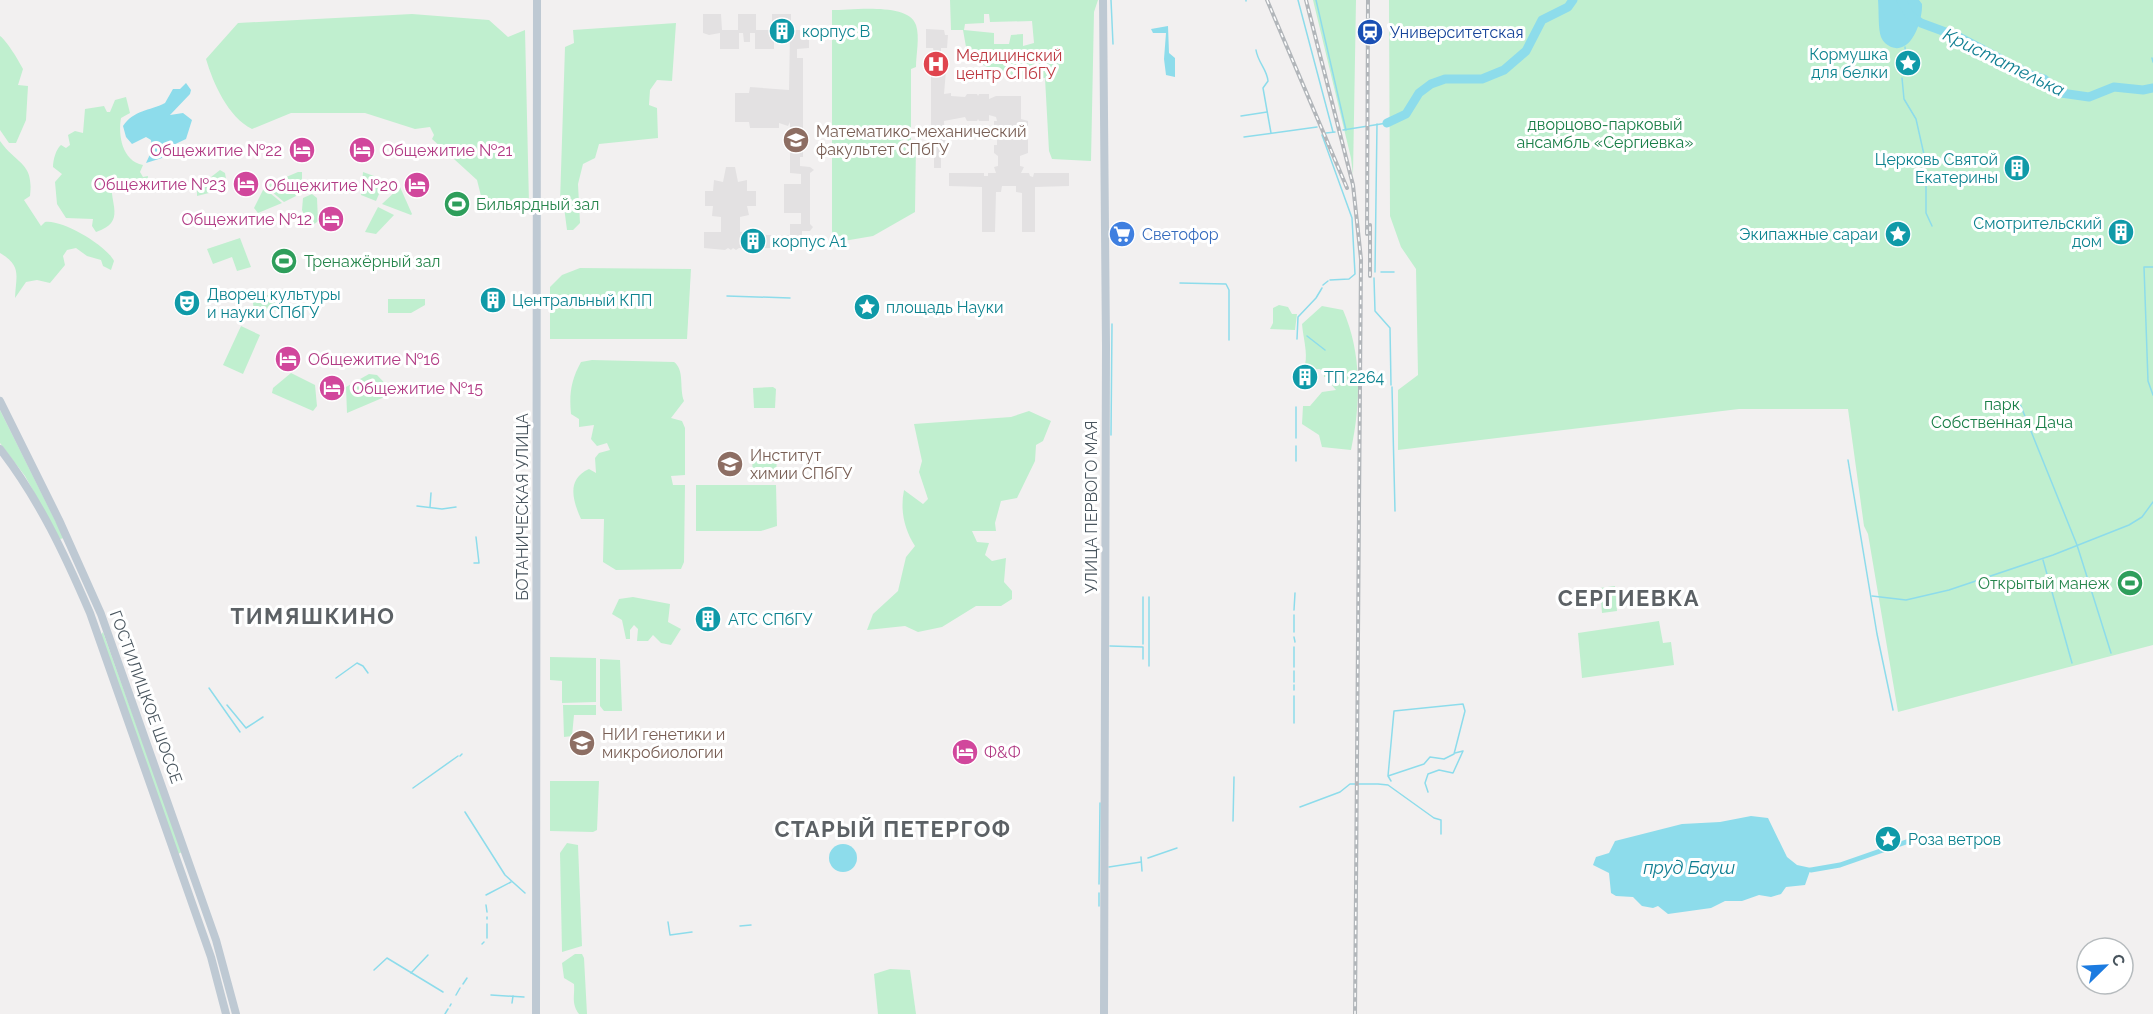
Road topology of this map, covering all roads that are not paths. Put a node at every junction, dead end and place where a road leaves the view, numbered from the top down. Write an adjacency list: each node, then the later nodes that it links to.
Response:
1 (531, 0): 12 (street, БОТАНИЧЕСКАЯ УЛИЦА)
2 (537, 0): 13 (street, БОТАНИЧЕСКАЯ УЛИЦА)
3 (1103, 0): 14 (street, УЛИЦА ПЕРВОГО МАЯ)
4 (0, 401): 6 (street, ГОСТИЛИЦКОЕ ШОССЕ)
5 (0, 449): 7 (street, ГОСТИЛИЦКОЕ ШОССЕ)
6 (105, 624): 7 (street); 8 (street, ГОСТИЛИЦКОЕ ШОССЕ)
7 (95, 627): 9 (street, ГОСТИЛИЦКОЕ ШОССЕ)
8 (192, 870): 9 (street); 11 (street, ГОСТИЛИЦКОЕ ШОССЕ)
9 (182, 874): 10 (street, ГОСТИЛИЦКОЕ ШОССЕ)
10 (226, 1014)
11 (236, 1014)
12 (531, 1014)
13 (536, 1014)
14 (1104, 1014)

